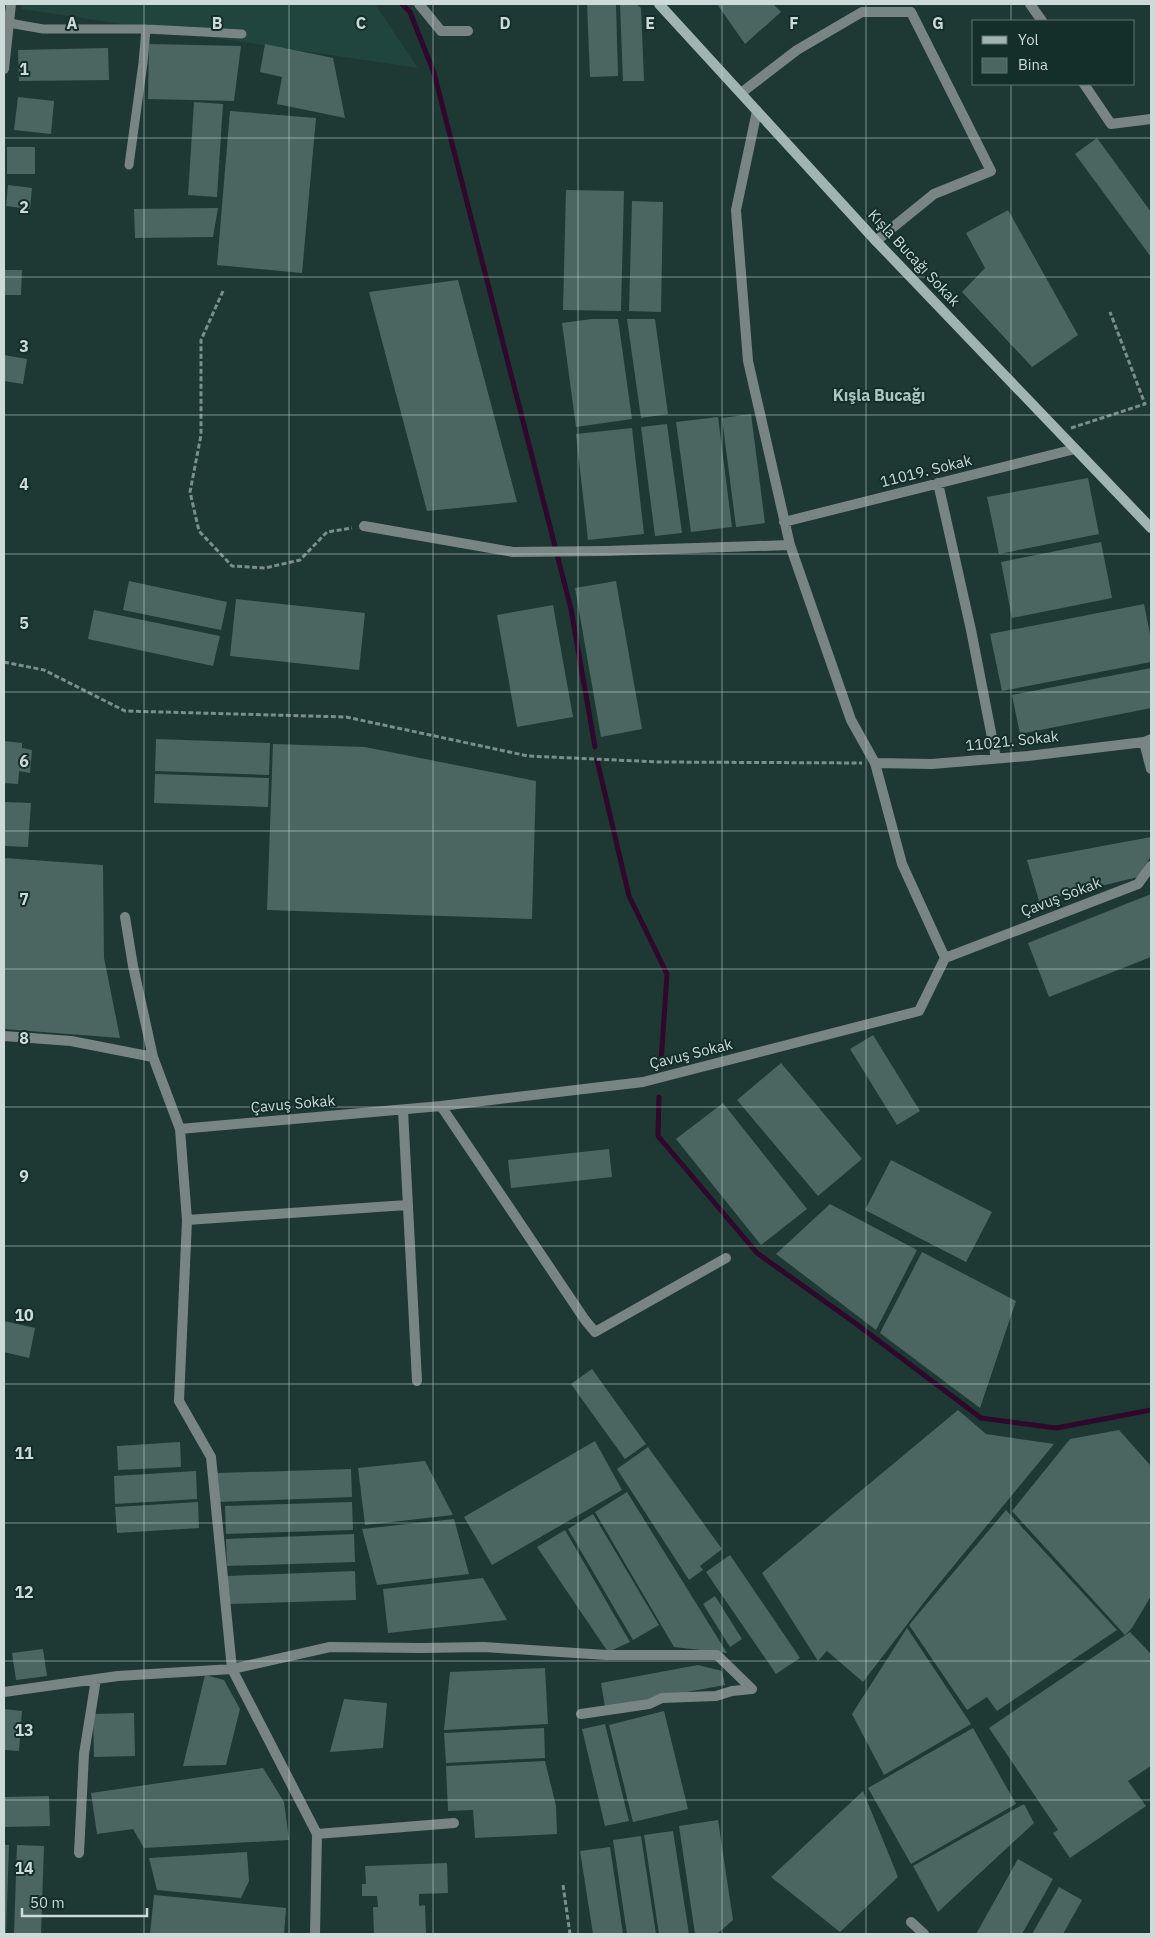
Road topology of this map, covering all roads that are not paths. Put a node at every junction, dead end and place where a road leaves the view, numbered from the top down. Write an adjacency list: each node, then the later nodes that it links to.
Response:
1 (419, 4): 9 (street)
2 (659, 4): 13 (street, Kışla Bucağı Sokak)
3 (1030, 4): 6 (street)
4 (8, 6): 7 (street)
5 (912, 8): 13 (street); 17 (street)
6 (1041, 20)
7 (9, 23): 8 (lane); 11 (street)
8 (146, 29): 10 (lane); 16 (lane)
9 (468, 31)
10 (242, 34)
11 (4, 69)
12 (1085, 85): 15 (street)
13 (741, 93): 14 (street, Kışla Bucağı Sokak)
14 (757, 110): 17 (street, Kışla Bucağı Sokak); 20 (street)
15 (1151, 119)
16 (129, 165)
17 (876, 241): 18 (street, Kışla Bucağı Sokak)
18 (1075, 449): 19 (street, 11019. Sokak); 22 (street, Kışla Bucağı Sokak)
19 (938, 483): 20 (street, 11019. Sokak); 25 (street)
20 (784, 522): 23 (street)
21 (364, 526): 23 (street)
22 (1151, 528)
23 (790, 545): 26 (street)
24 (1147, 741): 25 (street, 11021. Sokak); 27 (street)
25 (996, 758): 26 (street, 11021. Sokak)
26 (875, 763): 30 (street)
27 (1151, 769)
28 (1151, 866): 30 (street, Çavuş Sokak)
29 (126, 917): 32 (street)
30 (945, 958): 33 (street, Çavuş Sokak)
31 (4, 1036): 32 (street)
32 (153, 1056): 35 (street)
33 (441, 1106): 34 (street, Çavuş Sokak); 38 (street)
34 (403, 1110): 35 (street, Çavuş Sokak); 36 (street)
35 (180, 1130): 37 (street)
36 (406, 1206): 37 (street); 39 (street)
37 (187, 1220): 40 (street)
38 (726, 1258)
39 (417, 1381)
40 (232, 1669): 41 (street); 43 (street); 45 (street)
41 (96, 1679): 42 (street); 46 (street)
42 (4, 1692)
43 (581, 1714)
44 (454, 1823): 45 (street)
45 (316, 1834): 48 (street)
46 (79, 1853)
47 (911, 1922): 49 (street)
48 (315, 1934)
49 (924, 1934)

